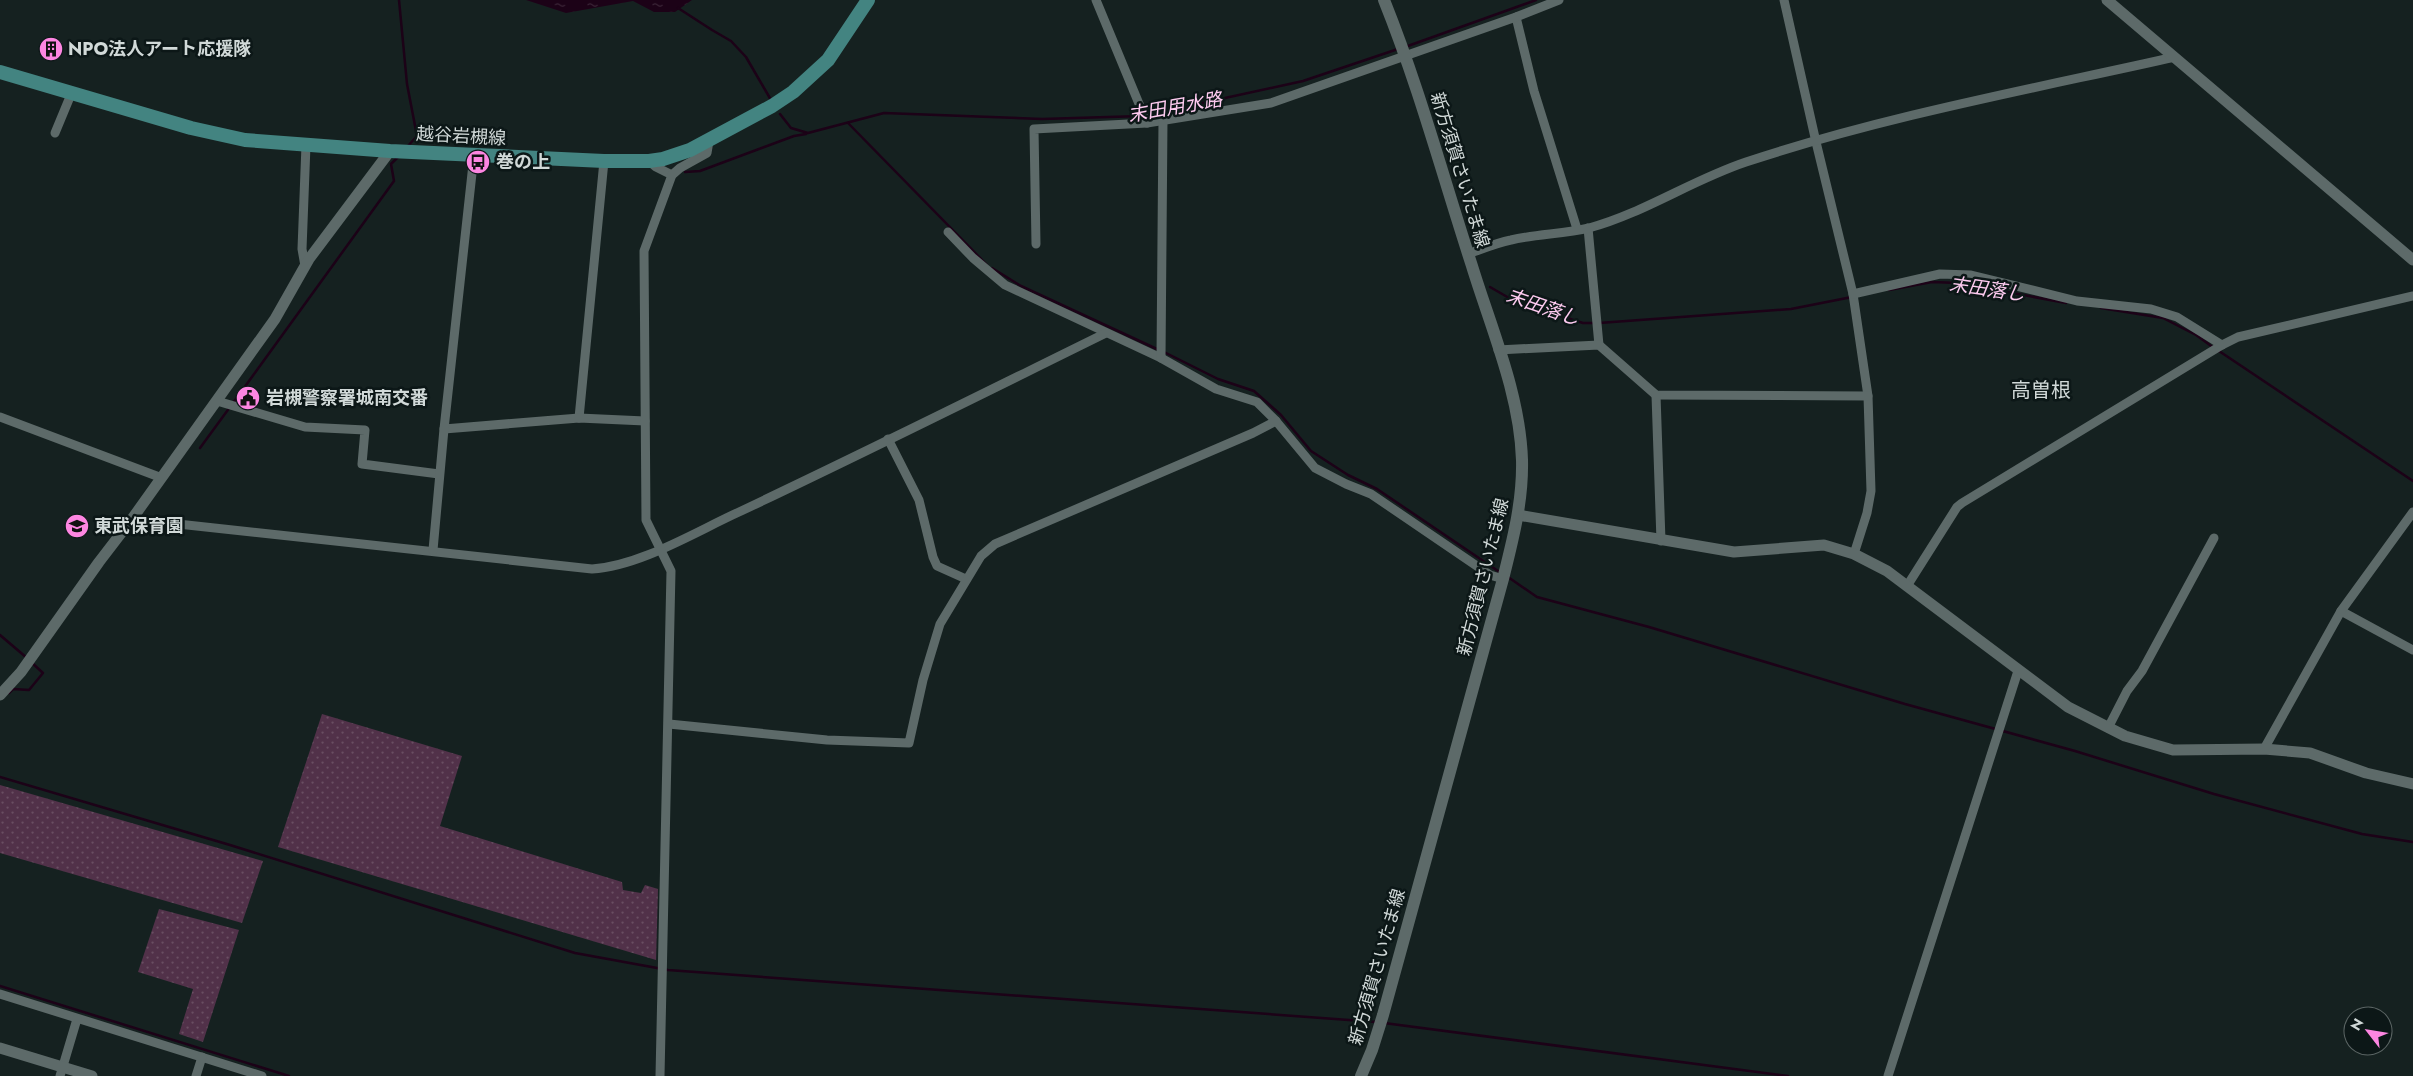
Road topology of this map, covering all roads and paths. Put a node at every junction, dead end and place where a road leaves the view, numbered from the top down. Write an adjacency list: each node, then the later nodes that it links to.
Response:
1 (1096, 0): 13 (street)
2 (1384, 0): 8 (main road, 新方須賀さいたま線)
3 (1559, 0): 7 (street)
4 (1784, 0): 16 (street)
5 (2107, 0): 9 (street)
6 (862, 2): 15 (main road, 越谷岩槻線)
7 (1516, 17): 8 (street); 24 (street)
8 (1406, 55): 12 (street); 27 (main road, 新方須賀さいたま線)
9 (2175, 57): 16 (street); 28 (street)
10 (0, 72): 11 (main road, 越谷岩槻線)
11 (72, 92): 14 (street); 17 (main road, 越谷岩槻線)
12 (1163, 120): 13 (street); 36 (street)
13 (1147, 123): 26 (street)
14 (55, 133)
15 (708, 140): 21 (main road, 越谷岩槻線); 22 (street)
16 (1816, 142): 23 (street); 30 (street)
17 (306, 145): 18 (main road, 越谷岩槻線); 29 (street)
18 (390, 151): 19 (main road, 越谷岩槻線); 29 (street)
19 (474, 155): 20 (main road, 越谷岩槻線); 44 (street)
20 (604, 161): 21 (main road, 越谷岩槻線); 41 (street)
21 (649, 161): 22 (street)
22 (672, 175): 42 (street)
23 (1588, 228): 24 (street); 33 (street)
24 (1577, 229): 27 (street)
25 (948, 232): 32 (street)
26 (1036, 244)
27 (1468, 254): 35 (main road, 新方須賀さいたま線)
28 (2413, 260)
29 (305, 266): 39 (street)
30 (1854, 294): 34 (street); 38 (street)
31 (2413, 296): 34 (street)
32 (1106, 333): 36 (street); 45 (street)
33 (1599, 345): 35 (street); 37 (street)
34 (2222, 345): 58 (street)
35 (1498, 350): 49 (main road, 新方須賀さいたま線)
36 (1161, 358): 43 (street)
37 (1656, 395): 38 (street); 52 (street)
38 (1868, 396): 55 (street)
39 (217, 401): 46 (street); 47 (street)
40 (0, 417): 47 (street)
41 (579, 418): 42 (street); 44 (street)
42 (645, 421): 53 (street)
43 (1276, 421): 56 (street); 57 (street)
44 (444, 429): 46 (street)
45 (888, 439): 53 (street); 56 (street)
46 (439, 474): 54 (street)
47 (162, 478): 50 (street)
48 (2413, 512): 59 (street)
49 (1518, 515): 52 (street); 57 (main road, 新方須賀さいたま線)
50 (132, 519): 54 (street); 62 (street)
51 (2214, 538): 64 (street)
52 (1661, 541): 55 (street)
53 (660, 549): 54 (street); 63 (street)
54 (433, 550)
55 (1854, 554): 58 (street)
56 (966, 579): 63 (street)
57 (1503, 579): 76 (main road, 新方須賀さいたま線)
58 (1908, 586): 61 (street)
59 (2341, 611): 60 (street); 65 (street)
60 (2413, 650)
61 (2018, 671): 64 (street); 77 (street)
62 (0, 694)
63 (669, 724): 75 (street)
64 (2108, 728): 65 (street)
65 (2264, 749): 66 (street)
66 (2413, 784)
67 (0, 994): 68 (street)
68 (77, 1019): 70 (street); 71 (street)
69 (0, 1048): 71 (street)
70 (202, 1057): 73 (street); 74 (street)
71 (61, 1072): 72 (street)
72 (92, 1076)
73 (196, 1076)
74 (262, 1076)
75 (660, 1076)
76 (1361, 1076)
77 (1888, 1076)

